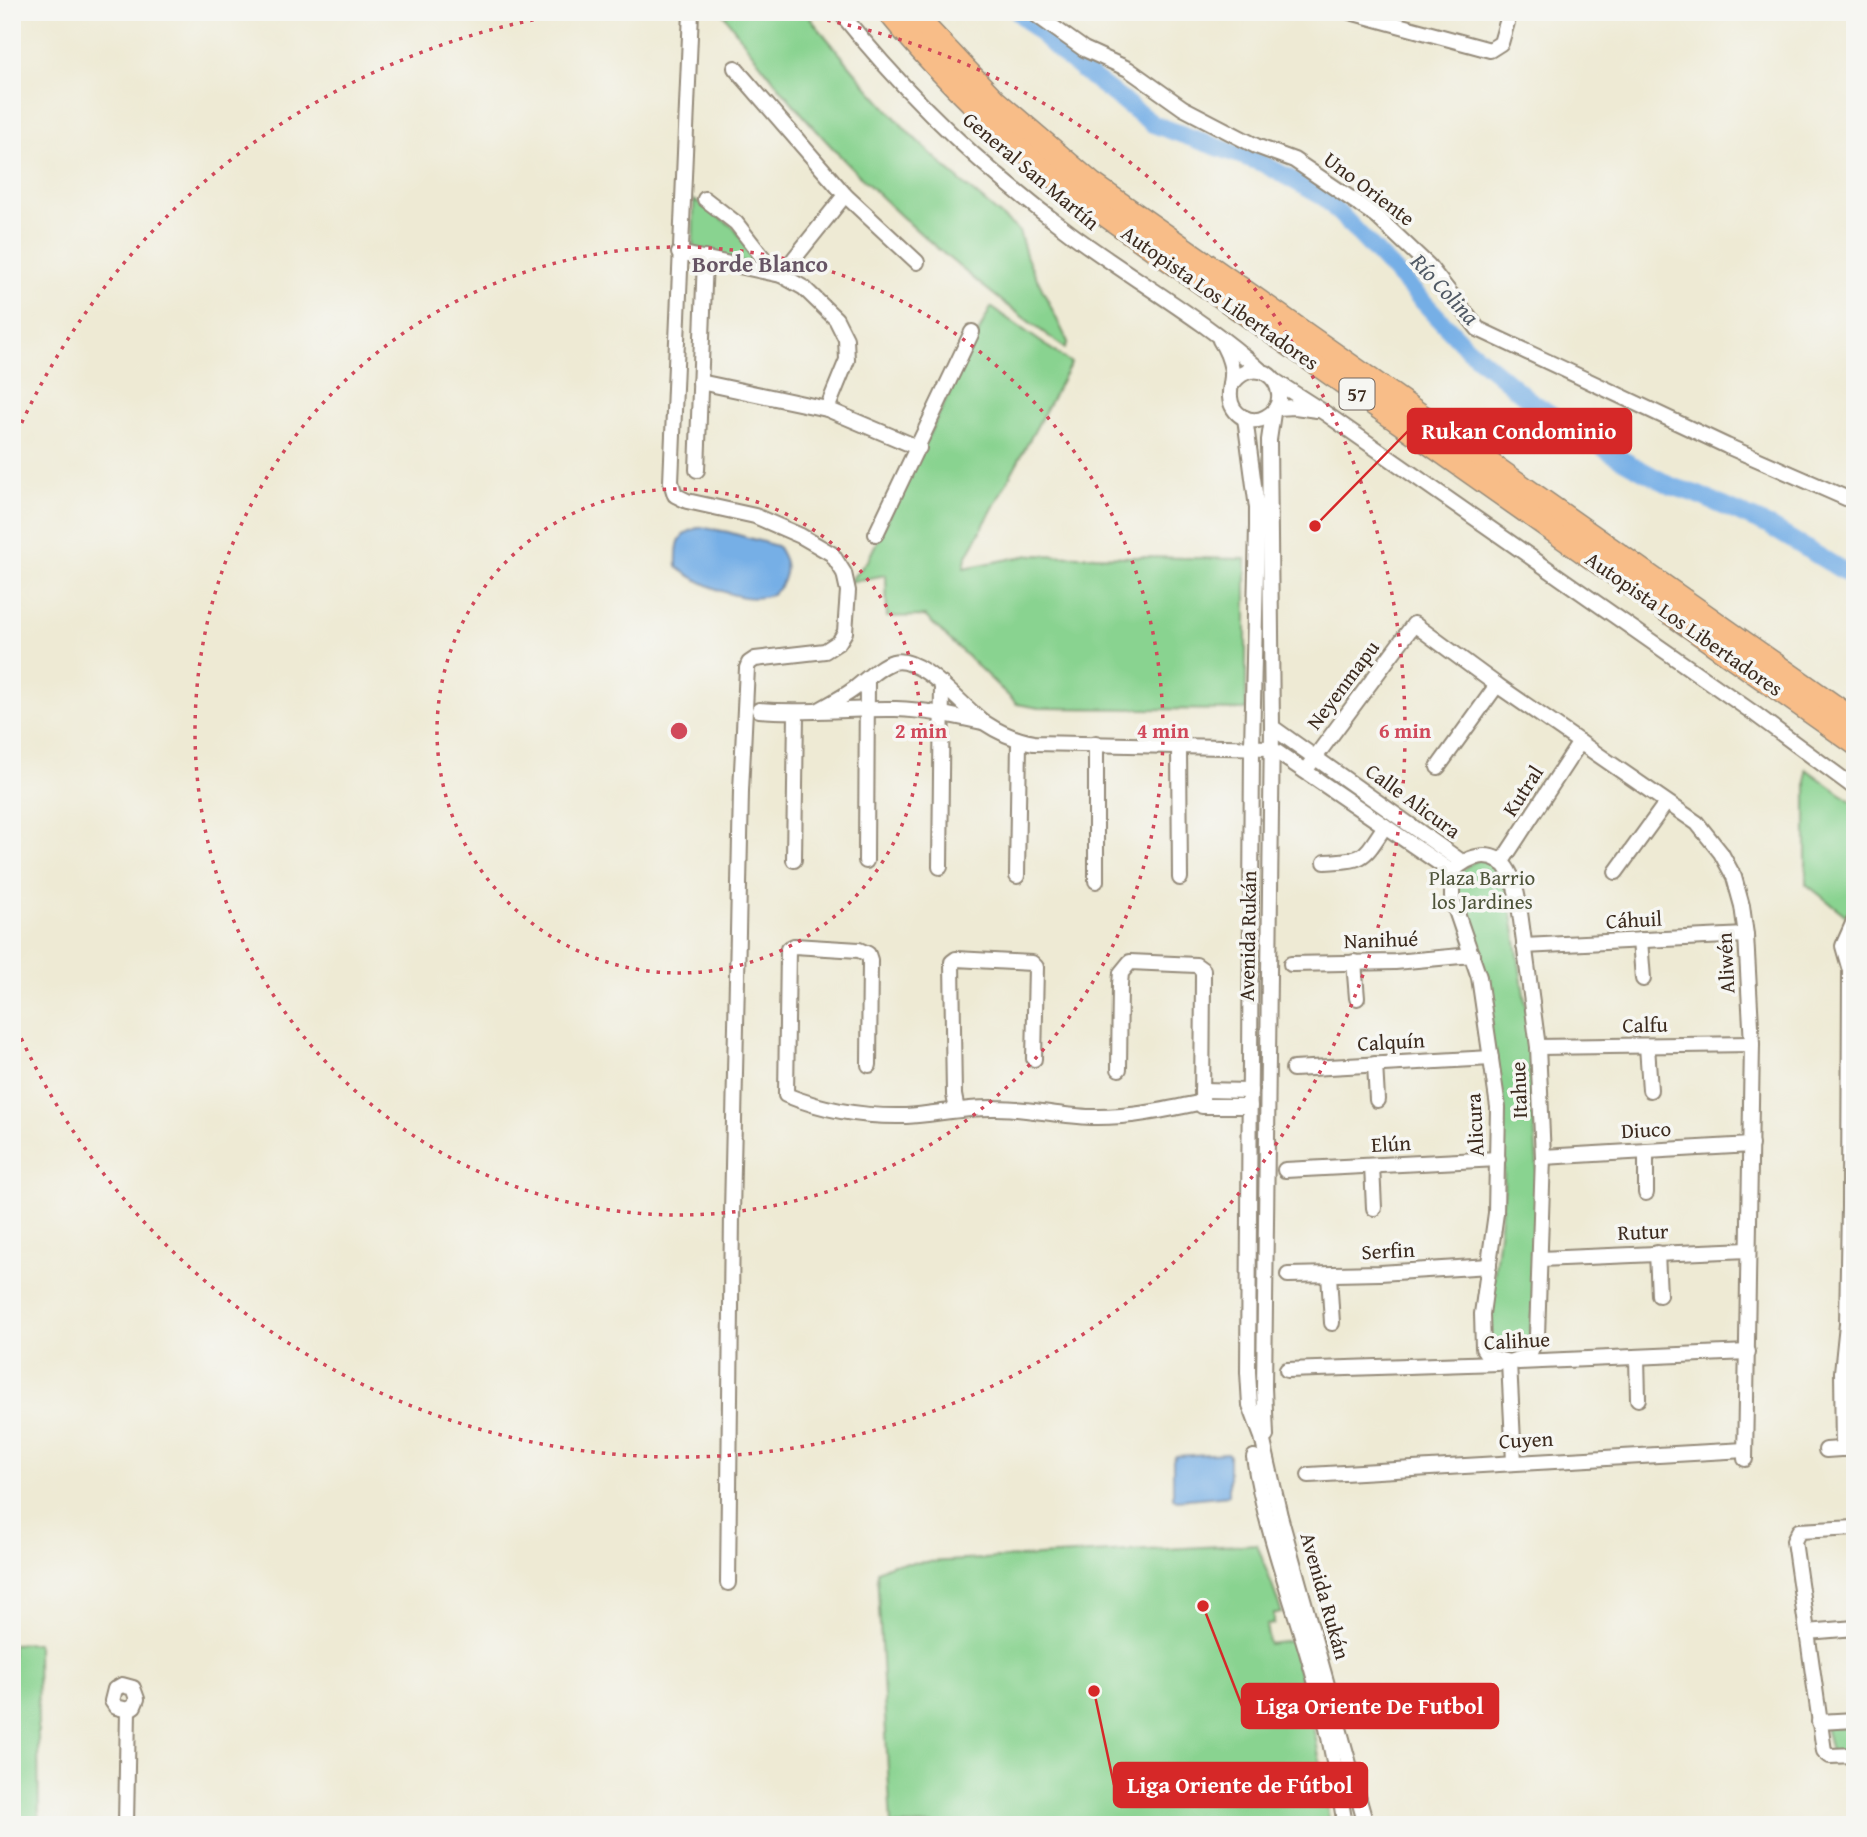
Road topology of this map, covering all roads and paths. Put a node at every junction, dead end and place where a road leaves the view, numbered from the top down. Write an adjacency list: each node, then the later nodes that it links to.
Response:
1 (691, 12): 11 (street)
2 (840, 12): 17 (street, General San Martín)
3 (888, 12): 46 (highway, Autopista Los Libertadores / 57)
4 (912, 12): 40 (highway, Autopista Los Libertadores / 57)
5 (1032, 12): 28 (street, Uno Oriente)
6 (1350, 12): 7 (street)
7 (1510, 12)
8 (735, 68): 9 (street)
9 (845, 195): 13 (street); 15 (street)
10 (705, 200): 14 (street)
11 (679, 253): 12 (street); 127 (street)
12 (705, 258): 14 (street); 20 (street)
13 (917, 262)
14 (764, 270): 15 (street)
15 (781, 275): 22 (street)
16 (972, 332): 26 (street)
17 (1217, 336): 18 (street, General San Martín); 21 (street)
18 (1261, 370): 19 (street); 21 (street)
19 (1275, 381): 23 (street); 24 (street)
20 (700, 382): 22 (street); 27 (street)
21 (1232, 384): 25 (street)
22 (827, 409): 26 (street)
23 (1275, 410): 24 (street); 25 (street); 30 (street, Avenida Rukán)
24 (1325, 413): 53 (street)
25 (1245, 418): 30 (street, Avenida Rukán)
26 (919, 448): 29 (street)
27 (697, 470)
28 (1855, 502)
29 (876, 534)
30 (1263, 588): 42 (street, Avenida Rukán); 48 (street, Avenida Rukán)
31 (1414, 624): 34 (street, Aliwén); 50 (street, Neyenmapu)
32 (867, 679): 33 (street); 35 (street); 37 (street)
33 (942, 684): 39 (street); 41 (street)
34 (1497, 685): 44 (street, Aliwén); 51 (street)
35 (868, 709): 37 (street); 39 (street); 57 (street)
36 (759, 710): 38 (street)
37 (817, 711): 38 (street)
38 (796, 713): 56 (street)
39 (942, 713): 41 (street); 60 (street)
40 (1855, 720)
41 (984, 722): 43 (street)
42 (1272, 727): 49 (street, Avenida Rukán); 50 (street, Calle Alicura)
43 (1019, 741): 45 (street); 63 (street)
44 (1580, 742): 54 (street, Aliwén); 59 (street, Kutral)
45 (1096, 743): 47 (street); 65 (street)
46 (1855, 744)
47 (1179, 747): 48 (street); 64 (street)
48 (1252, 747): 49 (street); 72 (street, Avenida Rukán)
49 (1271, 748): 52 (street, Calle Alicura); 73 (street, Avenida Rukán)
50 (1315, 757): 52 (street, Neyenmapu); 61 (street, Calle Alicura)
51 (1438, 767)
52 (1305, 771): 55 (street, Calle Alicura)
53 (1855, 788)
54 (1666, 803): 62 (street); 67 (street, Aliwén)
55 (1385, 826): 58 (street); 61 (street, Calle Alicura)
56 (794, 860)
57 (866, 861)
58 (1325, 862)
59 (1501, 863): 61 (street); 69 (street, Itahue)
60 (940, 867)
61 (1457, 867): 71 (street, Alicura)
62 (1616, 872)
63 (1017, 876)
64 (1180, 878)
65 (1096, 881)
66 (1853, 926): 76 (street)
67 (1746, 935): 68 (street, Cáhuil); 79 (street, Aliwén)
68 (1640, 940): 69 (street, Cáhuil); 77 (street)
69 (1524, 946): 80 (street, Itahue)
70 (1855, 953): 76 (street)
71 (1472, 955): 74 (street, Nanihué); 82 (street, Alicura)
72 (1251, 962): 73 (street); 89 (street, Avenida Rukán)
73 (1269, 962): 101 (street, Avenida Rukán)
74 (1354, 962): 75 (street, Nanihué); 78 (street)
75 (1291, 964)
76 (1852, 972): 103 (street)
77 (1643, 979)
78 (1357, 998)
79 (1752, 1044): 81 (street, Calfu); 94 (street, Aliwén)
80 (1538, 1046): 81 (street, Calfu); 96 (street, Itahue)
81 (1647, 1046): 88 (street)
82 (1491, 1058): 84 (street, Calquín); 97 (street, Alicura)
83 (1034, 1059): 93 (street)
84 (1375, 1064): 87 (street, Calquín); 91 (street)
85 (869, 1065): 93 (street)
86 (1119, 1069): 90 (street)
87 (1293, 1069)
88 (1650, 1090)
89 (1250, 1091): 90 (street); 92 (street, Avenida Rukán)
90 (1202, 1099): 92 (street); 93 (street)
91 (1377, 1100)
92 (1250, 1106): 100 (street, Avenida Rukán)
93 (957, 1110)
94 (1751, 1145): 95 (street, Diuco); 106 (street, Aliwén)
95 (1647, 1151): 96 (street, Diuco); 102 (street)
96 (1543, 1157): 108 (street, Itahue)
97 (1498, 1159): 98 (street, Elún); 109 (street, Alicura)
98 (1371, 1166): 99 (street, Elún); 104 (street)
99 (1285, 1170)
100 (1250, 1175): 101 (street); 123 (street, Avenida Rukán)
101 (1267, 1176): 123 (street, Avenida Rukán)
102 (1646, 1193)
103 (1849, 1207): 105 (street); 115 (street)
104 (1374, 1208)
105 (1855, 1225)
106 (1748, 1250): 107 (street, Rutur); 114 (street, Aliwén)
107 (1657, 1253): 108 (street, Rutur); 112 (street)
108 (1540, 1259): 117 (street, Itahue)
109 (1489, 1266): 111 (street, Serfin); 117 (street, Alicura)
110 (1288, 1275): 111 (street, Serfin)
111 (1329, 1275): 113 (street)
112 (1659, 1294)
113 (1332, 1323)
114 (1748, 1352): 116 (street, Calihue); 122 (street, Aliwén)
115 (1849, 1355): 120 (street)
116 (1637, 1357): 117 (street, Calihue); 119 (street)
117 (1509, 1362): 118 (street, Calihue); 124 (street)
118 (1287, 1370)
119 (1638, 1399)
120 (1849, 1449): 121 (street)
121 (1826, 1450)
122 (1745, 1454): 124 (street, Cuyen)
123 (1261, 1458): 135 (street); 136 (street, Avenida Rukán)
124 (1514, 1462): 125 (street, Cuyen)
125 (1309, 1475)
126 (1855, 1528): 129 (street)
127 (728, 1583)
128 (1855, 1628): 129 (street)
129 (1807, 1632): 132 (street)
130 (128, 1710): 134 (street)
131 (1855, 1720): 132 (street)
132 (1819, 1722): 133 (street)
133 (1855, 1755)
134 (126, 1825)
135 (1345, 1825)
136 (1366, 1825)

